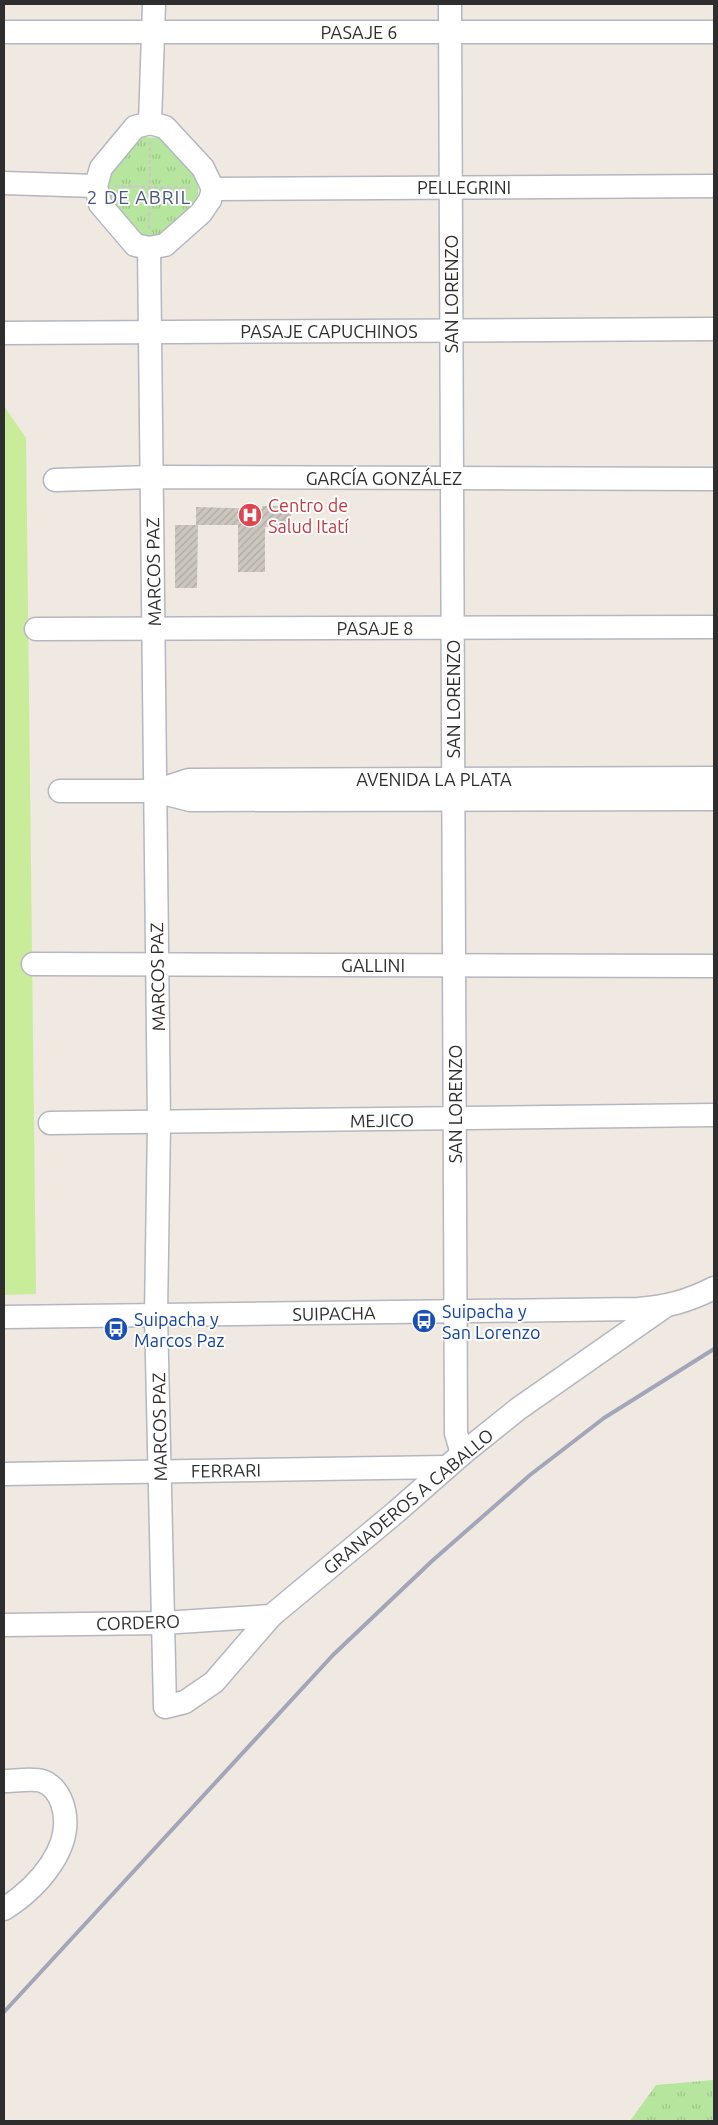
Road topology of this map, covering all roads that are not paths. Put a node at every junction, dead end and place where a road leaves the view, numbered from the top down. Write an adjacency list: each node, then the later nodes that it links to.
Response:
1 (154, 4): 4 (street)
2 (450, 4): 5 (street, SAN LORENZO)
3 (4, 32): 4 (street, PASAJE 6)
4 (154, 32): 5 (street, PASAJE 6); 7 (street)
5 (450, 32): 6 (street, PASAJE 6); 11 (street, SAN LORENZO)
6 (714, 32)
7 (150, 123): 9 (street); 12 (street)
8 (4, 183): 9 (street)
9 (96, 186): 13 (street)
10 (714, 186): 11 (street, PELLEGRINI)
11 (451, 188): 12 (street, PELLEGRINI); 15 (street, SAN LORENZO)
12 (213, 189): 13 (street)
13 (149, 248): 16 (street, MARCOS PAZ)
14 (714, 330): 15 (street, PASAJE CAPUCHINOS)
15 (451, 331): 16 (street, PASAJE CAPUCHINOS); 19 (street, SAN LORENZO)
16 (150, 332): 17 (street, PASAJE CAPUCHINOS); 18 (street, MARCOS PAZ)
17 (4, 333)
18 (152, 477): 19 (street, GARCÍA GONZÁLEZ); 21 (street, GARCÍA GONZÁLEZ); 23 (street, MARCOS PAZ)
19 (452, 478): 20 (street, GARCÍA GONZÁLEZ); 24 (street, SAN LORENZO)
20 (714, 479)
21 (55, 480)
22 (714, 627): 24 (street, PASAJE 8)
23 (153, 628): 24 (street, PASAJE 8); 25 (street, PASAJE 8); 29 (street, MARCOS PAZ)
24 (453, 628): 27 (street, SAN LORENZO)
25 (36, 629)
26 (714, 778): 27 (street, AVENIDA LA PLATA)
27 (453, 789): 29 (street, AVENIDA LA PLATA); 30 (street, AVENIDA LA PLATA); 33 (street, SAN LORENZO)
28 (60, 791): 29 (street, AVENIDA LA PLATA)
29 (155, 791): 32 (street, MARCOS PAZ)
30 (714, 799)
31 (33, 964): 32 (street, GALLINI)
32 (157, 965): 33 (street, GALLINI); 37 (street, MARCOS PAZ)
33 (454, 965): 34 (street, GALLINI); 36 (street, SAN LORENZO)
34 (714, 966)
35 (714, 1115): 36 (street, MEJICO)
36 (455, 1118): 37 (street, MEJICO); 41 (street, SAN LORENZO)
37 (159, 1122): 38 (street, MEJICO); 42 (street, MARCOS PAZ)
38 (50, 1123)
39 (714, 1288): 40 (street)
40 (664, 1307): 41 (street, SUIPACHA); 44 (street, GRANADEROS A CABALLO)
41 (456, 1311): 42 (street, SUIPACHA); 44 (street, SAN LORENZO)
42 (156, 1315): 43 (street, SUIPACHA); 45 (street, MARCOS PAZ)
43 (4, 1317)
44 (455, 1461): 45 (street, FERRARI); 47 (street, GRANADEROS A CABALLO)
45 (160, 1471): 46 (street, FERRARI); 48 (street, MARCOS PAZ)
46 (4, 1474)
47 (271, 1616): 48 (street, CORDERO); 50 (street, GRANADEROS A CABALLO)
48 (163, 1623): 49 (street, CORDERO); 50 (street, MARCOS PAZ)
49 (4, 1625)
50 (165, 1707)
51 (4, 1781): 52 (street)
52 (4, 1909)

